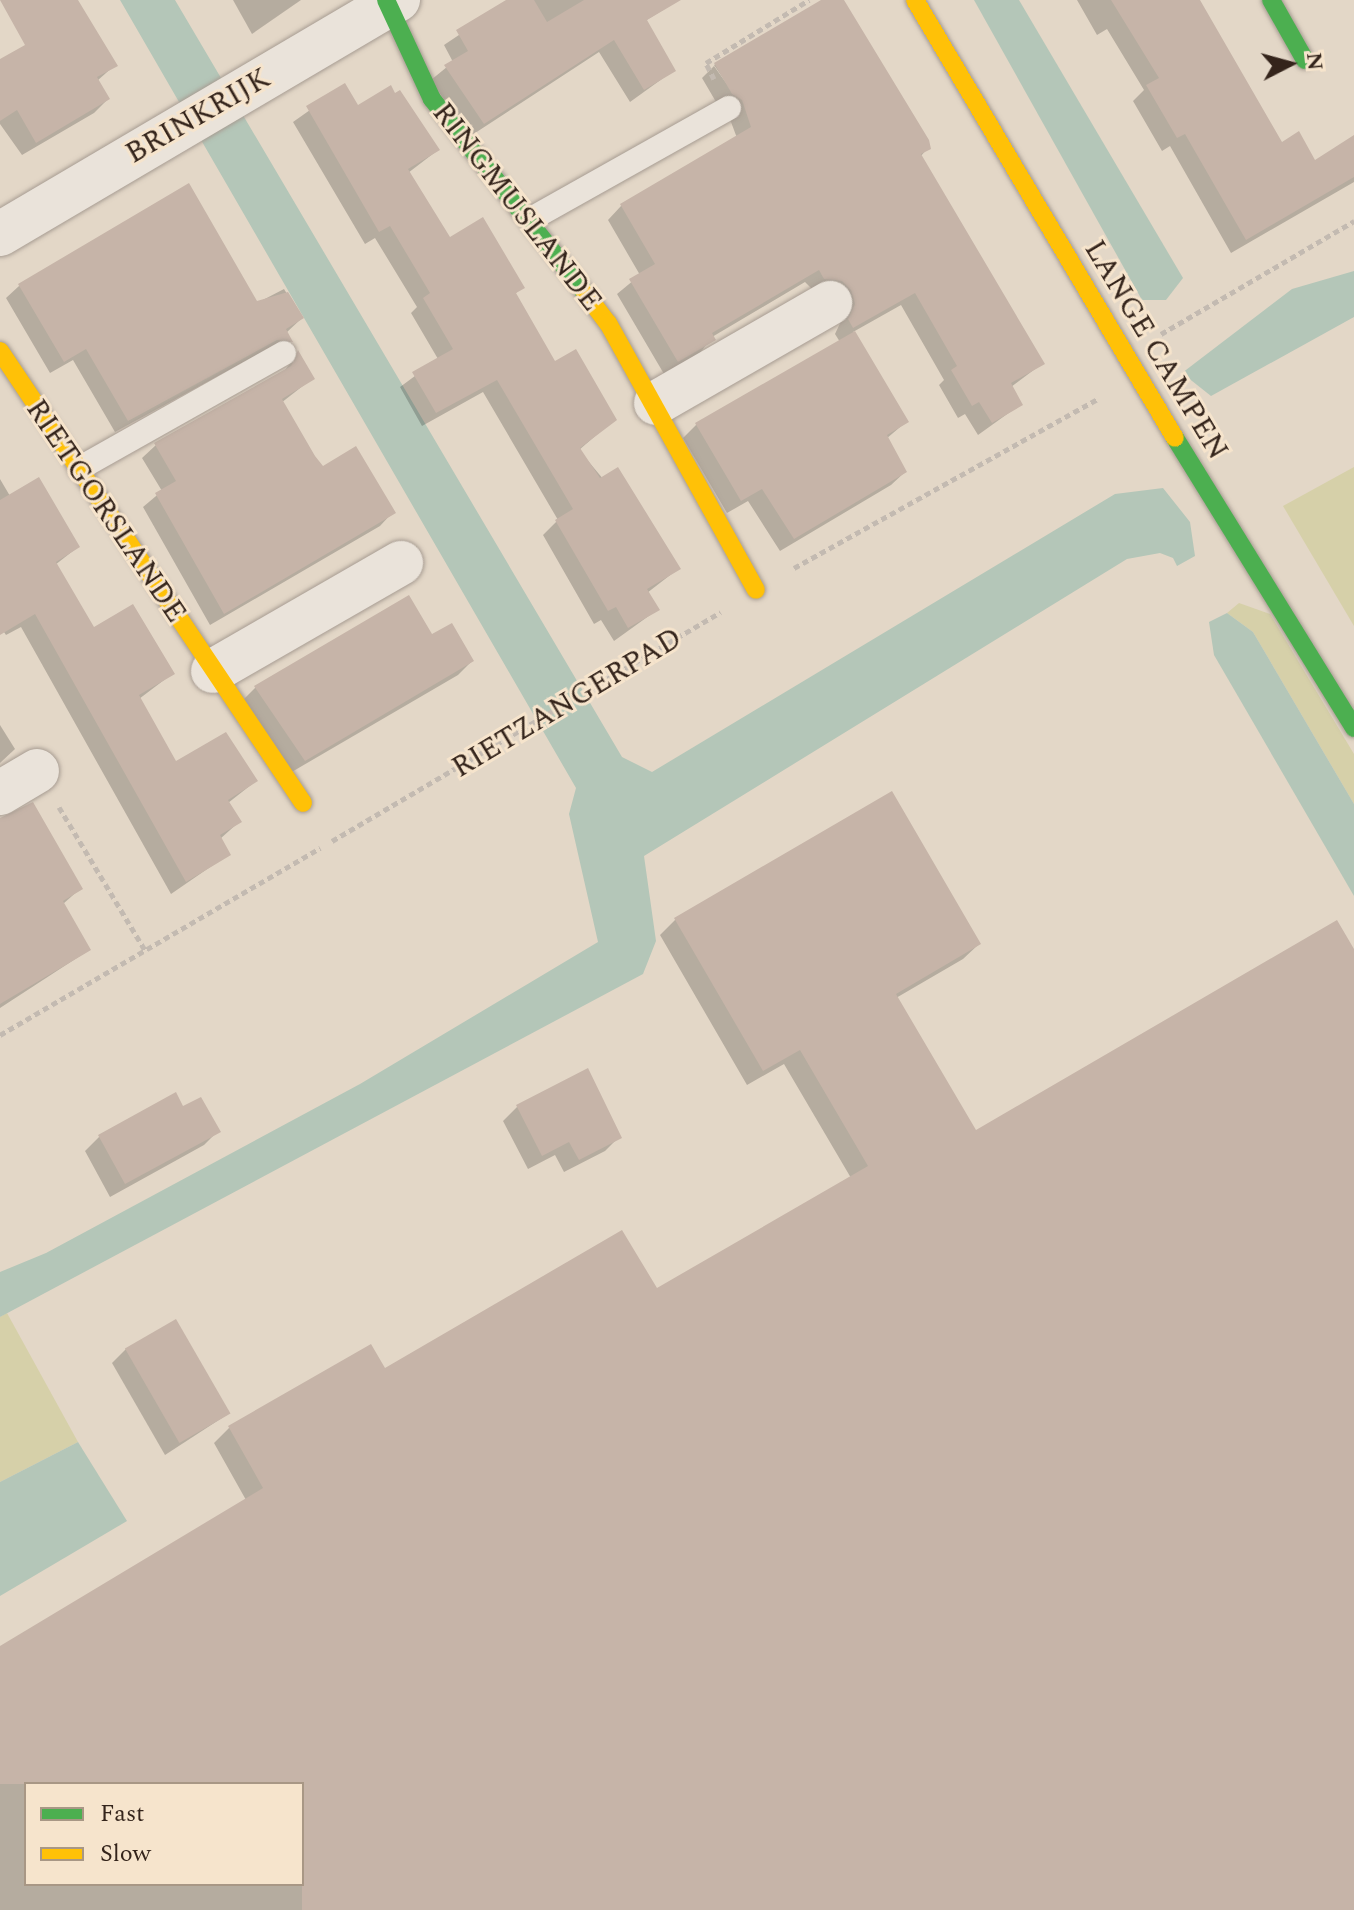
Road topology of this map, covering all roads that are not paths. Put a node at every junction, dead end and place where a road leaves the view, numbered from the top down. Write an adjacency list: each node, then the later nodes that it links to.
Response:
1 (915, 0): 16 (street, LANGE CAMPEN)
2 (1271, 0): 4 (street)
3 (390, 2): 6 (street, RINGMUSLANDE); 7 (street, BRINKRIJK)
4 (1305, 60)
5 (729, 108): 6 (lane)
6 (531, 219): 11 (street, RINGMUSLANDE)
7 (0, 234)
8 (830, 303): 11 (street)
9 (0, 351): 12 (street, RIETGORSLANDE)
10 (284, 353): 12 (lane)
11 (656, 403): 14 (street, RINGMUSLANDE)
12 (80, 468): 15 (street, RIETGORSLANDE)
13 (401, 563): 15 (street)
14 (756, 590)
15 (213, 671): 19 (street, RIETGORSLANDE)
16 (1354, 728)
17 (37, 771): 18 (street)
18 (0, 793)
19 (303, 803)

